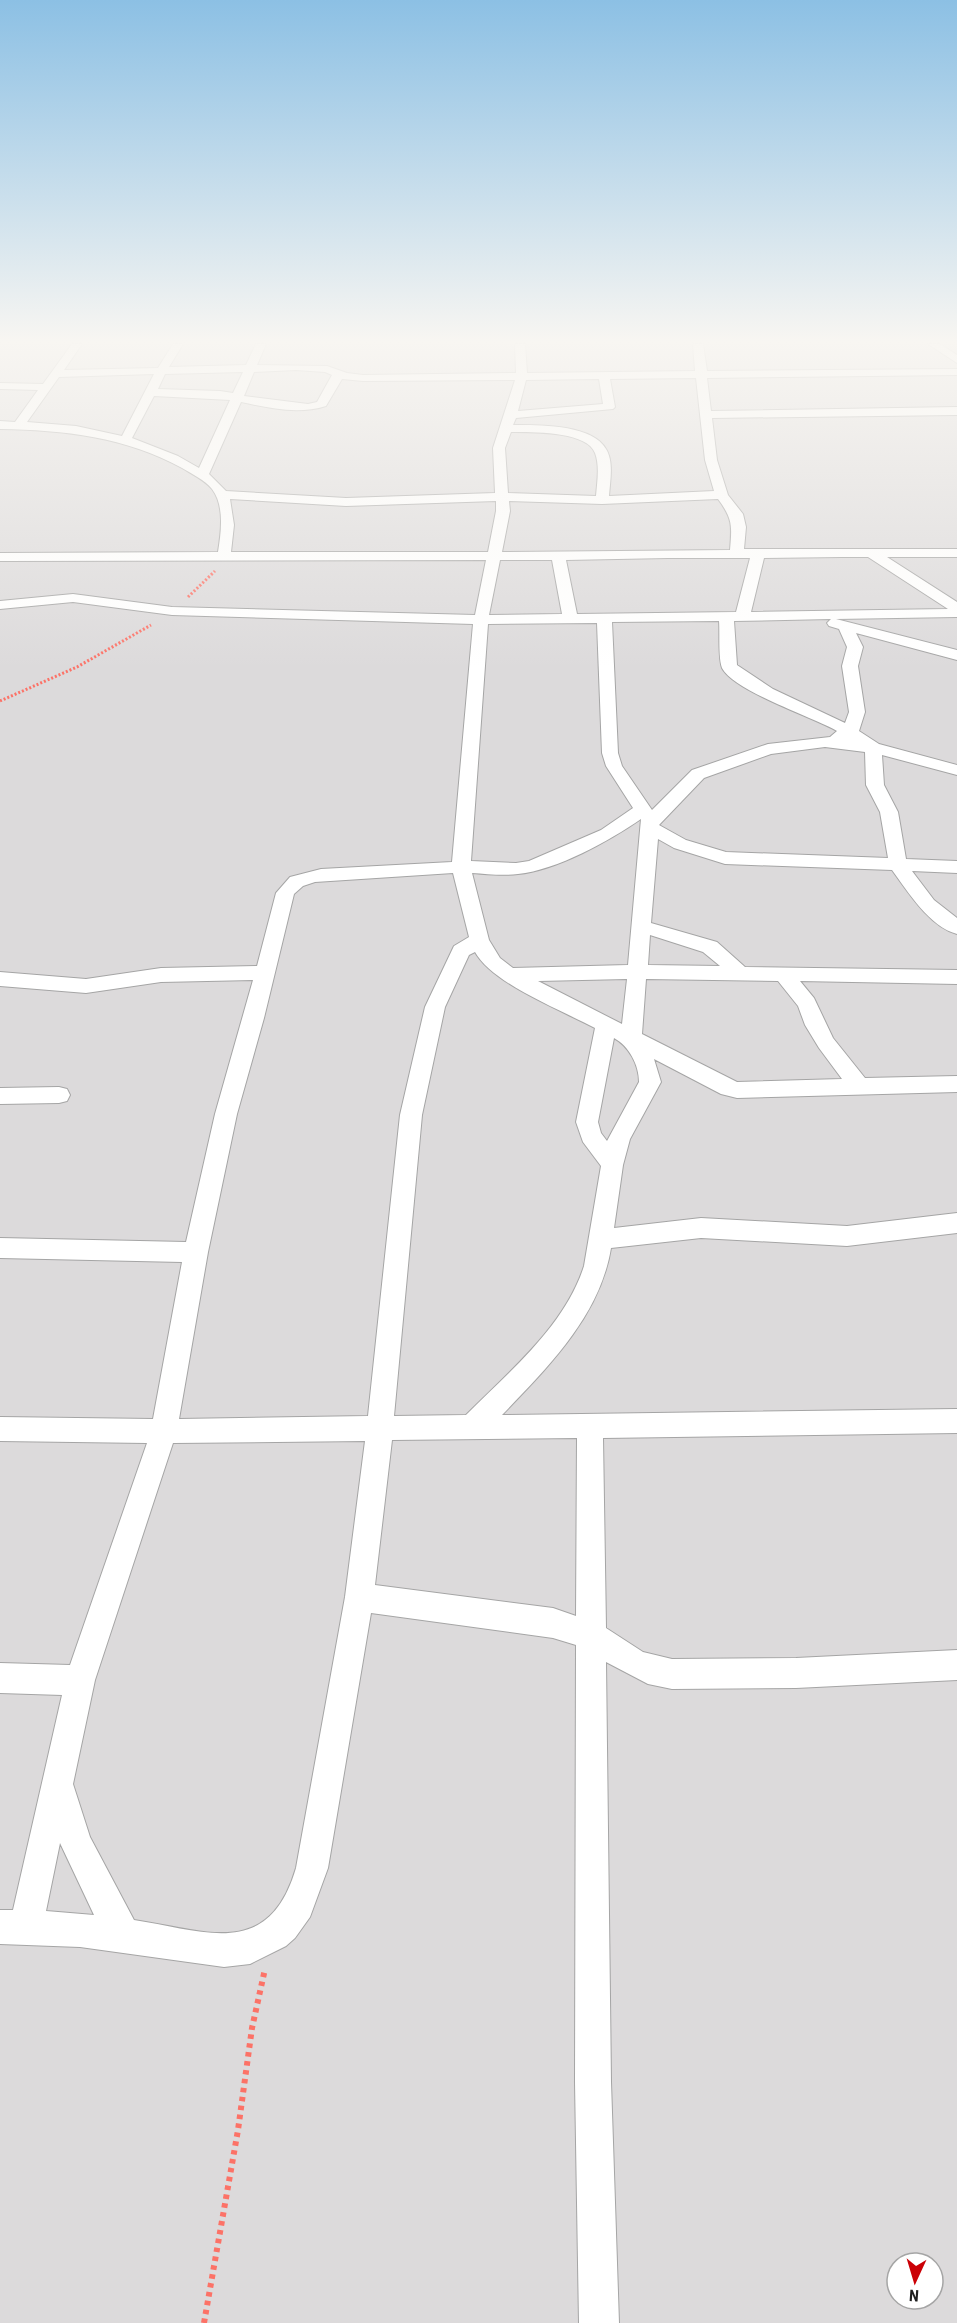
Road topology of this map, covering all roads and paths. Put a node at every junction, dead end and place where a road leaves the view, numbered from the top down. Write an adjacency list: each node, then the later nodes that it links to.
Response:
1 (159, 452): 6 (street)
2 (212, 452): 6 (street)
3 (499, 452): 9 (street)
4 (601, 452): 10 (street)
5 (710, 452): 8 (street)
6 (202, 475): 7 (street)
7 (222, 495): 9 (street); 16 (street)
8 (722, 495): 10 (street); 11 (street)
9 (502, 497): 10 (street); 17 (street)
10 (602, 500)
11 (737, 552): 12 (street); 15 (street)
12 (758, 552): 13 (street); 23 (street)
13 (870, 552): 14 (street); 20 (street)
14 (957, 553)
15 (558, 554): 17 (street); 26 (street)
16 (224, 555): 17 (street); 18 (street); 21 (path)
17 (496, 556): 28 (street)
18 (0, 557)
19 (0, 605): 21 (street)
20 (957, 608)
21 (172, 611): 28 (street); 31 (path)
22 (957, 613): 25 (street)
23 (743, 615): 24 (street); 25 (street)
24 (726, 616): 27 (street); 32 (street)
25 (811, 617): 29 (street)
26 (570, 618): 27 (street); 28 (street)
27 (604, 618): 36 (street)
28 (481, 620): 38 (street)
29 (845, 626): 30 (street); 32 (street)
30 (957, 656)
31 (0, 701)
32 (851, 731): 33 (street); 34 (street)
33 (825, 742): 34 (street); 36 (street)
34 (873, 748): 35 (street); 37 (street)
35 (957, 770)
36 (648, 819): 37 (street); 38 (street); 40 (street)
37 (898, 866): 39 (street); 41 (street)
38 (461, 867): 42 (street); 44 (street)
39 (957, 867)
40 (641, 926): 43 (street); 45 (street)
41 (957, 928)
42 (479, 940): 46 (street); 64 (street)
43 (638, 972): 45 (street); 46 (street); 51 (street)
44 (263, 973): 49 (street); 60 (street)
45 (741, 974): 47 (street)
46 (509, 975): 50 (street)
47 (784, 975): 48 (street); 53 (street)
48 (957, 977)
49 (0, 979)
50 (606, 1024): 51 (street); 56 (street)
51 (631, 1039): 53 (street); 56 (street)
52 (957, 1084): 53 (street)
53 (860, 1087)
54 (58, 1095): 55 (street)
55 (0, 1096)
56 (612, 1165): 58 (street)
57 (957, 1223): 58 (street)
58 (601, 1239): 63 (street)
59 (0, 1248): 60 (street)
60 (196, 1252): 66 (street)
61 (957, 1421): 62 (street)
62 (590, 1424): 63 (street); 68 (street)
63 (473, 1426): 64 (street)
64 (380, 1427): 66 (street); 67 (street)
65 (0, 1429): 66 (street)
66 (164, 1431): 71 (street)
67 (359, 1597): 68 (street); 75 (street)
68 (592, 1636): 69 (street); 77 (street)
69 (957, 1665)
70 (0, 1678): 71 (street)
71 (80, 1680): 72 (street)
72 (58, 1784): 73 (street); 74 (street)
73 (13, 1927): 74 (street)
74 (124, 1936): 75 (street)
75 (272, 1936): 76 (path)
76 (204, 2323)
77 (599, 2323)

